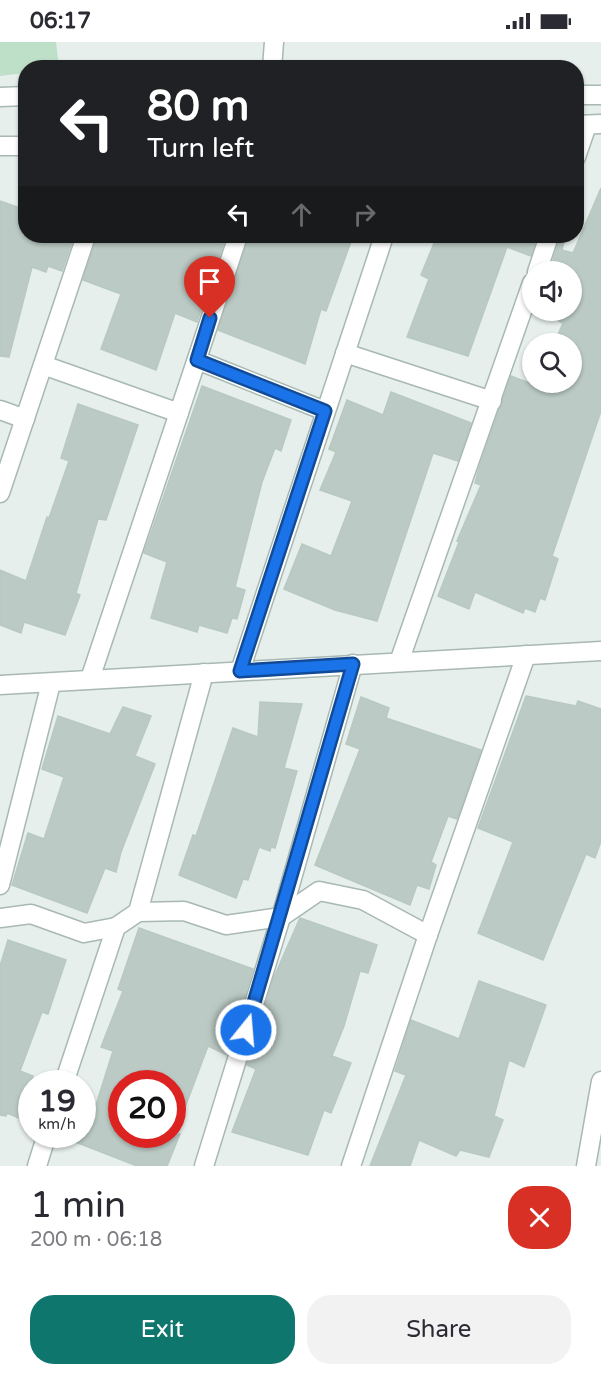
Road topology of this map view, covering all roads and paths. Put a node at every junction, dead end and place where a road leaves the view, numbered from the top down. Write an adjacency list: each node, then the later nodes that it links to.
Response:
1 (274, 42): 2 (street)
2 (273, 60)
3 (584, 95): 4 (street)
4 (601, 95)
5 (18, 96): 6 (street)
6 (0, 97)
7 (0, 146): 8 (street)
8 (18, 146)
9 (84, 243): 17 (street)
10 (236, 243): 16 (street)
11 (382, 243): 15 (street)
12 (547, 243): 13 (street)
13 (541, 261)
14 (522, 312): 18 (street)
15 (345, 352): 18 (street); 20 (street)
16 (197, 360): 20 (street); 21 (street)
17 (43, 365): 21 (street); 22 (street)
18 (492, 401): 26 (street)
19 (0, 410): 22 (street)
20 (325, 411): 28 (street)
21 (179, 413): 30 (street)
22 (25, 419): 23 (street)
23 (0, 493)
24 (601, 651): 25 (street)
25 (526, 655): 26 (street); 38 (street)
26 (399, 662): 27 (street)
27 (353, 664): 28 (street); 36 (street)
28 (240, 671): 29 (street)
29 (204, 673): 30 (street); 34 (street)
30 (90, 679): 31 (street)
31 (51, 682): 32 (street); 33 (street)
32 (0, 685)
33 (0, 885)
34 (138, 912): 36 (street); 37 (street)
35 (0, 918): 37 (street)
36 (281, 918): 38 (street); 43 (street)
37 (116, 927): 39 (street)
38 (428, 935): 44 (street)
39 (68, 1070)
40 (601, 1081): 45 (street)
41 (43, 1148): 42 (street)
42 (37, 1166)
43 (204, 1166)
44 (351, 1166)
45 (586, 1166)

